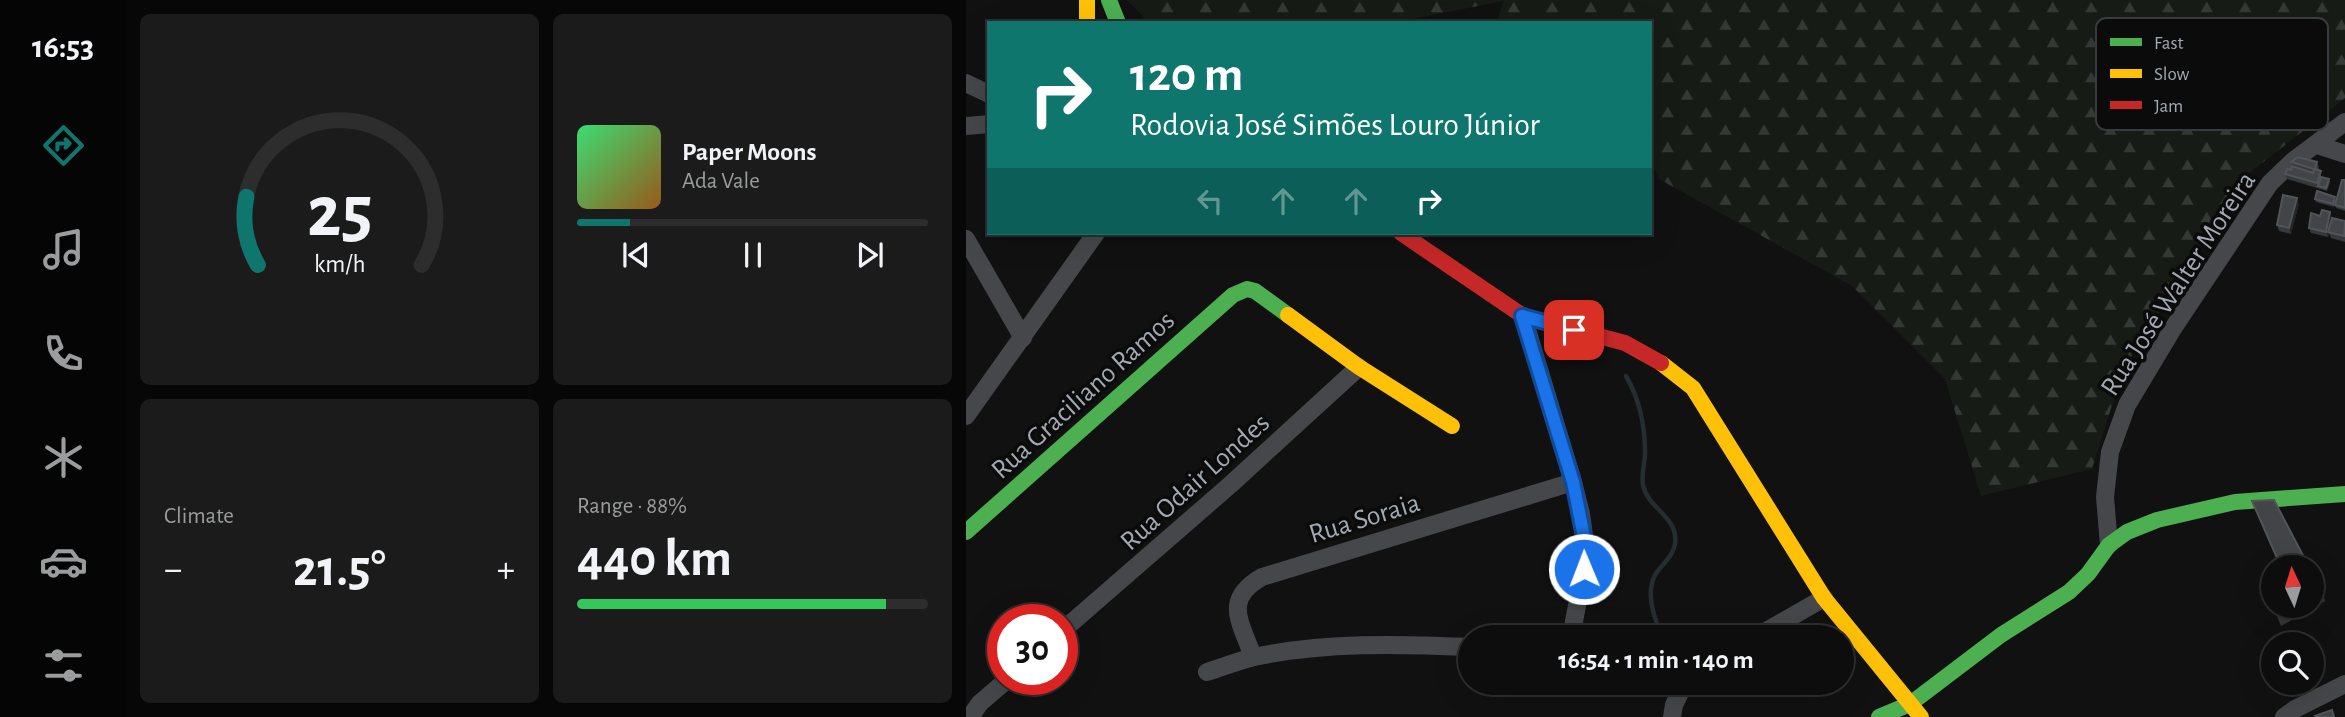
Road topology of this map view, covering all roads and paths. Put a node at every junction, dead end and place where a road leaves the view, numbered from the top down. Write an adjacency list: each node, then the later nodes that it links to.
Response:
1 (1087, 0): 3 (street)
2 (1110, 0): 4 (street)
3 (1087, 21)
4 (1117, 21)
5 (966, 83): 6 (street)
6 (987, 93)
7 (2345, 122): 10 (street, Rua José Walter Moreira)
8 (987, 124): 9 (street)
9 (966, 125)
10 (2317, 145): 11 (street); 23 (street, Rua José Walter Moreira)
11 (2345, 154)
12 (1095, 235): 16 (street)
13 (1404, 235): 15 (street)
14 (966, 239): 16 (street)
15 (1522, 316): 20 (street); 24 (street)
16 (1023, 338): 18 (street)
17 (1359, 367): 19 (street); 22 (street, Rua Graciliano Ramos); 25 (street, Rua Odair Londes)
18 (966, 416)
19 (1451, 425)
20 (1573, 482): 26 (street); 29 (street, Rua Soraia)
21 (2345, 494): 23 (street)
22 (966, 533)
23 (2109, 545): 34 (street)
24 (1824, 598): 27 (street); 34 (street)
25 (1078, 617)
26 (1573, 625)
27 (1777, 625)
28 (1458, 646): 29 (street)
29 (1253, 657): 30 (street)
30 (1207, 672)
31 (2345, 684): 39 (street)
32 (989, 695): 35 (street)
33 (1679, 695): 36 (street)
34 (1910, 704): 37 (street); 38 (street)
35 (970, 717)
36 (1672, 717)
37 (1879, 717)
38 (1921, 717)
39 (2284, 717)

